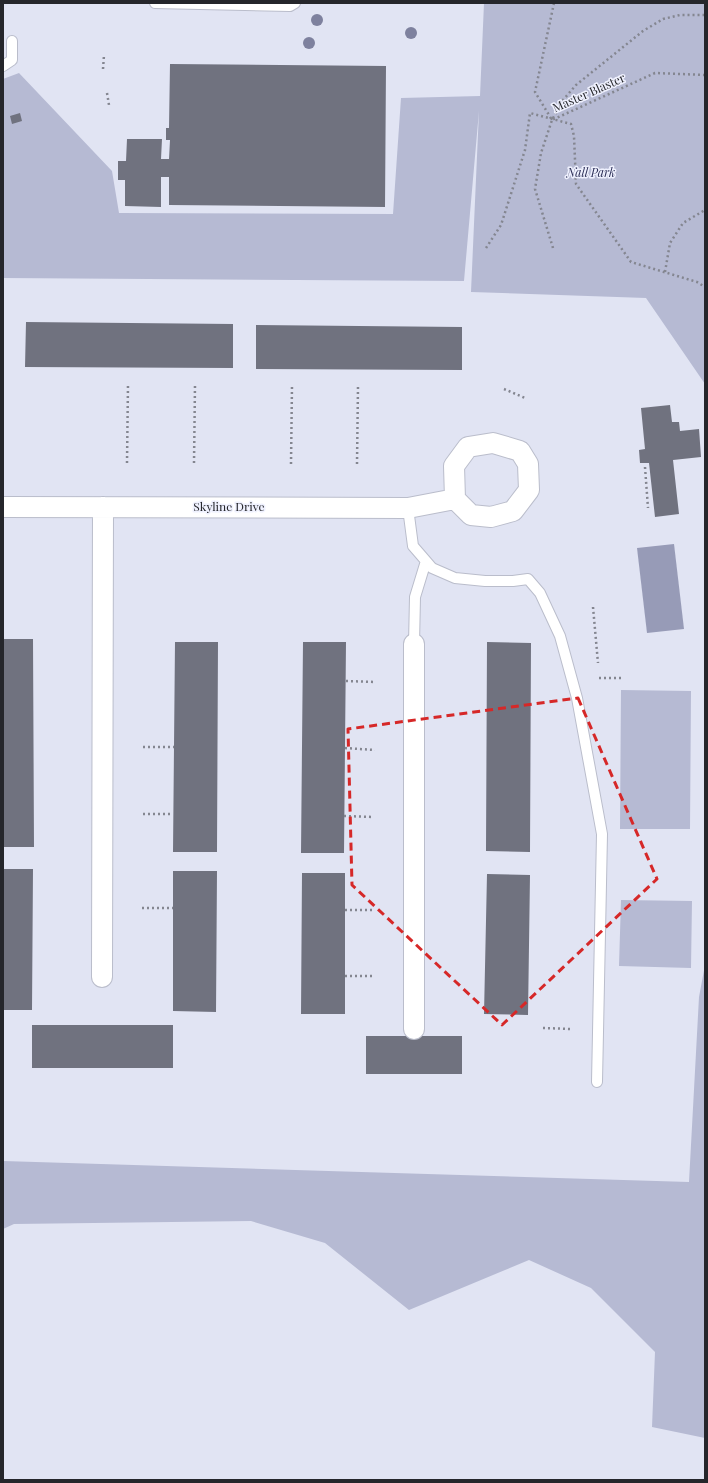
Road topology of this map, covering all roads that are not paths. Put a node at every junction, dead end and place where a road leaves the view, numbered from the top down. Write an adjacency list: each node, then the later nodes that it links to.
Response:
1 (155, 3): 2 (lane)
2 (295, 3)
3 (12, 41): 4 (lane)
4 (3, 66)
5 (455, 499): 8 (street, Skyline Drive)
6 (3, 507): 7 (street, Skyline Drive)
7 (102, 507): 8 (street, Skyline Drive); 11 (street)
8 (408, 508): 9 (lane)
9 (426, 561): 10 (lane); 13 (lane)
10 (414, 644): 12 (street)
11 (102, 977)
12 (414, 1029)
13 (597, 1082)

